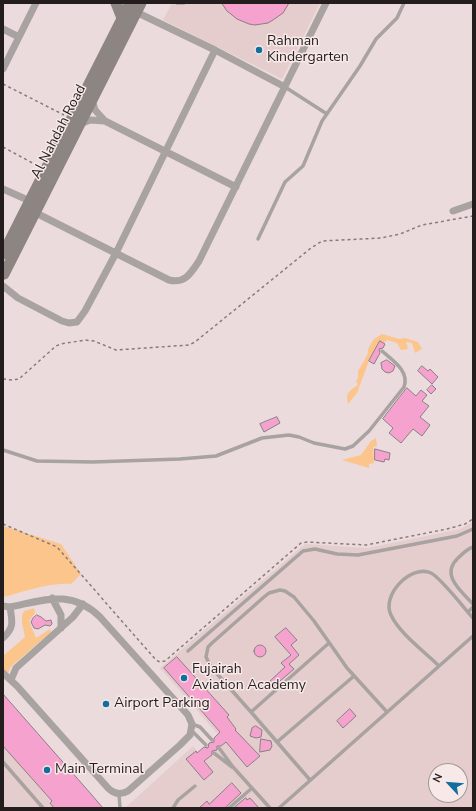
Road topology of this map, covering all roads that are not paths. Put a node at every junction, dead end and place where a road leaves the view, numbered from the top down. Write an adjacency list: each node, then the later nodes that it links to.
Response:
1 (36, 3): 10 (street)
2 (116, 3): 8 (street)
3 (177, 3): 4 (lane)
4 (184, 3)
5 (326, 3): 13 (street)
6 (404, 3): 15 (lane)
7 (136, 6): 8 (street, Al Nahdah Road); 11 (street); 14 (street, Al Nahdah Road)
8 (122, 18): 17 (street, Al Nahdah Road)
9 (3, 29): 10 (street)
10 (19, 37): 12 (street)
11 (215, 50): 13 (street); 18 (street)
12 (3, 69)
13 (285, 87): 15 (lane); 19 (street)
14 (92, 100): 16 (street); 17 (street, Al Nahdah Road)
15 (327, 114): 25 (lane)
16 (105, 121): 17 (street); 18 (street)
17 (76, 122): 21 (street, Al Nahdah Road); 24 (street, Al Nahdah Road)
18 (166, 152): 19 (street); 26 (street)
19 (236, 187): 26 (street)
20 (3, 188): 21 (street)
21 (30, 201): 27 (street, Al Nahdah Road)
22 (473, 204): 23 (street)
23 (453, 210)
24 (36, 213): 26 (street); 28 (street, Al Nahdah Road)
25 (258, 239)
26 (116, 253): 29 (street)
27 (3, 254)
28 (3, 276)
29 (3, 286)
30 (382, 351): 31 (lane)
31 (3, 450)
32 (473, 529): 46 (lane)
33 (473, 546): 36 (lane)
34 (52, 598): 35 (street); 37 (street); 42 (street)
35 (83, 604): 42 (street); 53 (street)
36 (473, 604)
37 (7, 607): 39 (street); 44 (street)
38 (473, 607): 40 (lane)
39 (3, 610)
40 (468, 612): 41 (lane); 47 (lane)
41 (473, 618)
42 (61, 628): 50 (street)
43 (473, 636): 47 (lane)
44 (3, 638)
45 (329, 643): 49 (lane); 51 (lane); 51 (lane)
46 (188, 651)
47 (439, 666): 52 (lane)
48 (3, 673): 50 (street)
49 (354, 676): 52 (lane); 55 (lane)
50 (11, 680): 64 (street)
51 (252, 712): 55 (lane)
52 (387, 712): 61 (lane)
53 (192, 727): 54 (lane); 56 (lane); 64 (street)
54 (212, 740)
55 (277, 742): 61 (lane)
56 (206, 745)
57 (219, 748): 60 (lane)
58 (214, 753): 60 (lane)
59 (3, 762): 65 (lane)
60 (233, 767): 63 (lane)
61 (310, 780): 70 (lane)
62 (195, 786): 67 (lane)
63 (252, 788): 68 (lane); 69 (lane)
64 (119, 794): 66 (lane)
65 (43, 808)
66 (120, 808)
67 (173, 808)
68 (229, 808)
69 (270, 808)
70 (279, 808)

